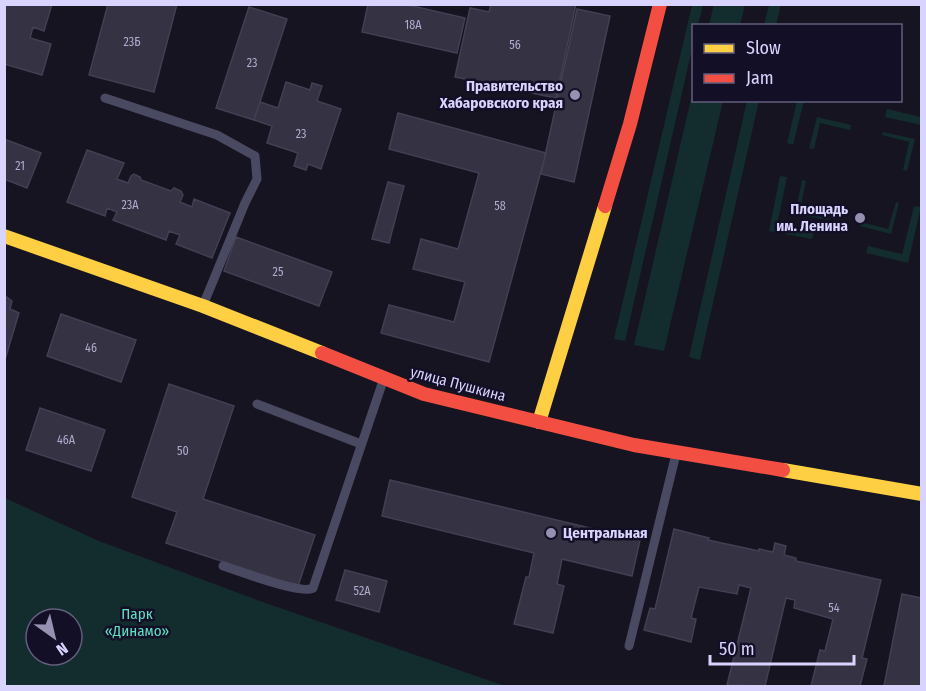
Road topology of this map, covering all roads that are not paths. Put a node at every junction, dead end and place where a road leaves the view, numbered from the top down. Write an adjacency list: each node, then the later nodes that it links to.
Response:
1 (660, 4): 7 (street)
2 (105, 98): 4 (lane)
3 (4, 237): 4 (street, улица Пушкина)
4 (203, 306): 5 (street, улица Пушкина)
5 (384, 379): 7 (street, улица Пушкина); 8 (lane)
6 (257, 404): 8 (lane)
7 (539, 422): 9 (street, улица Пушкина)
8 (361, 444): 11 (lane)
9 (676, 452): 10 (street, улица Пушкина); 12 (lane)
10 (921, 494)
11 (222, 566)
12 (628, 646)

